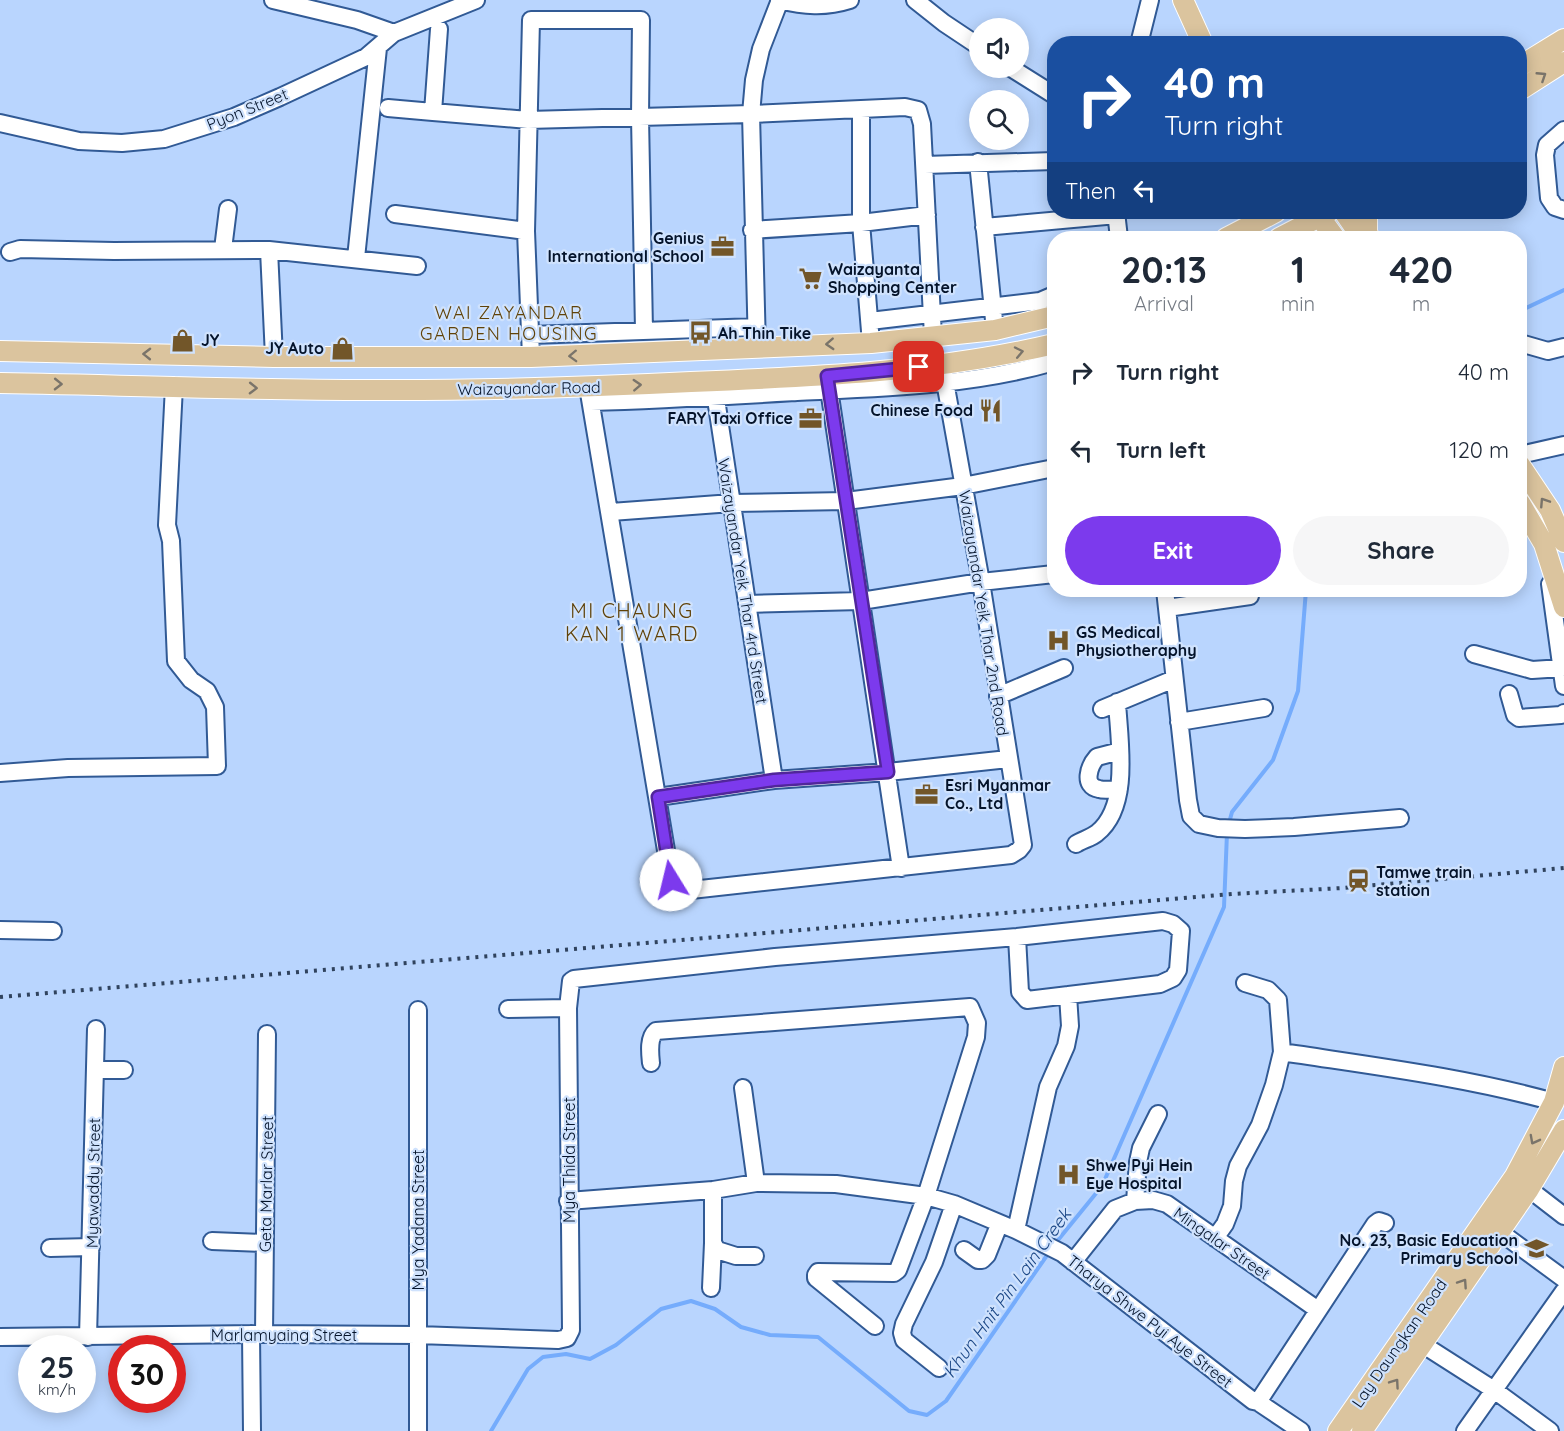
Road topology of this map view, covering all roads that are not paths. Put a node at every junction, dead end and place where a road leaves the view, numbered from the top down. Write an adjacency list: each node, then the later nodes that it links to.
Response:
1 (273, 0): 10 (street)
2 (476, 0): 10 (street, Pyon Street)
3 (779, 0): 4 (street); 25 (street)
4 (850, 0)
5 (915, 0): 15 (street)
6 (1150, 0): 11 (street)
7 (1182, 0): 12 (main road)
8 (1198, 0): 13 (main road)
9 (439, 29): 24 (street)
10 (394, 33): 16 (street, Pyon Street)
11 (1141, 36)
12 (1199, 36)
13 (1214, 36)
14 (1564, 39): 17 (main road)
15 (969, 40)
16 (378, 48): 28 (street, Pyon Street); 49 (street)
17 (1527, 62)
18 (1564, 63): 20 (main road, one-way to 18)
19 (1027, 78): 21 (street)
20 (1527, 86)
21 (1047, 91)
22 (388, 108): 24 (street)
23 (861, 109): 25 (street); 32 (street); 40 (street)
24 (433, 112): 27 (street)
25 (751, 114): 26 (street); 42 (street)
26 (640, 117): 27 (street); 27 (street); 58 (street)
27 (528, 120): 43 (street)
28 (0, 123)
29 (1564, 130): 34 (street)
30 (1047, 161): 31 (street)
31 (978, 162): 32 (street); 41 (street)
32 (925, 165): 36 (street)
33 (228, 209): 46 (street)
34 (1564, 210)
35 (395, 214): 43 (street)
36 (927, 215): 40 (street); 53 (street)
37 (1060, 219): 41 (street)
38 (1258, 219): 44 (main road)
39 (1312, 219): 45 (main road)
40 (861, 223): 42 (street); 55 (street)
41 (984, 227): 52 (street)
42 (752, 230): 56 (street)
43 (526, 231): 59 (street)
44 (1238, 231)
45 (1291, 231)
46 (223, 249): 47 (street); 48 (street)
47 (269, 250): 49 (street); 67 (street)
48 (10, 252)
49 (356, 258): 50 (street)
50 (417, 266)
51 (1047, 298): 52 (street)
52 (991, 306): 53 (street); 57 (street)
53 (932, 312): 55 (street); 60 (street)
54 (1047, 318): 57 (main road, Waizayandar Road)
55 (870, 321): 61 (street)
56 (756, 327): 58 (street); 64 (street)
57 (989, 330): 60 (main road, Waizayandar Road); 70 (main road)
58 (644, 331): 59 (street)
59 (530, 334): 69 (street)
60 (933, 336): 61 (main road, Waizayandar Road)
61 (871, 343): 64 (main road, Waizayandar Road, one-way to 64)
62 (1527, 345): 65 (street)
63 (1047, 346): 70 (main road, Waizayandar Road, one-way to 63)
64 (757, 348): 69 (main road, Waizayandar Road, one-way to 69)
65 (1564, 348)
66 (0, 351): 67 (main road, Waizayandar Road, one-way to 66)
67 (274, 357): 68 (main road, Waizayandar Road)
68 (392, 357): 69 (main road, Waizayandar Road); 77 (main road)
69 (531, 357)
70 (988, 359): 72 (main road, Waizayandar Road)
71 (1047, 364): 72 (street)
72 (944, 374): 74 (main road, Waizayandar Road); 83 (street, Waizayandar Yeik Thar 2nd Road)
73 (0, 383): 75 (main road, Waizayandar Road, one-way to 75)
74 (828, 383): 76 (main road, Waizayandar Road); 84 (street)
75 (174, 386): 77 (main road, Waizayandar Road, one-way to 77); 110 (street)
76 (714, 389): 78 (main road, Waizayandar Road); 85 (street, Waizayandar Yeik Thar 4rd Street)
77 (391, 390): 78 (main road, Waizayandar Road)
78 (590, 394): 86 (street)
79 (1564, 445): 80 (street)
80 (1527, 453)
81 (1047, 469): 83 (street)
82 (1527, 476): 88 (main road, one-way to 82)
83 (963, 486): 84 (street); 91 (street, Waizayandar Yeik Thar 2nd Road)
84 (846, 501): 85 (street); 94 (street)
85 (732, 503): 86 (street); 95 (street, Waizayandar Yeik Thar 4rd Street)
86 (611, 512): 114 (street)
87 (1527, 515): 89 (main road)
88 (1564, 542)
89 (1544, 544): 97 (main road); 100 (street)
90 (1047, 574): 91 (street)
91 (981, 582): 94 (street); 104 (street, Waizayandar Yeik Thar 2nd Road)
92 (1165, 597): 96 (street)
93 (1243, 597): 96 (street)
94 (861, 601): 95 (street); 111 (street)
95 (747, 604): 112 (street, Waizayandar Yeik Thar 4rd Street)
96 (1167, 608): 101 (street)
97 (1564, 608)
98 (1474, 654): 100 (street)
99 (1064, 668): 104 (street)
100 (1562, 668): 102 (street)
101 (1174, 679): 107 (street); 108 (street)
102 (1564, 686)
103 (1509, 694): 106 (street)
104 (998, 696): 109 (street, Waizayandar Yeik Thar 2nd Road)
105 (1264, 708): 107 (street)
106 (1564, 712)
107 (1179, 722): 115 (street)
108 (1120, 751): 113 (street); 113 (street)
109 (1008, 759): 111 (street); 117 (street, Waizayandar Yeik Thar 2nd Road)
110 (0, 772)
111 (888, 772): 112 (street); 117 (street)
112 (774, 780): 114 (street)
113 (1119, 789): 116 (street)
114 (658, 797): 117 (street)
115 (1400, 818)
116 (1076, 844)
117 (901, 868)
118 (0, 930): 119 (street)
119 (53, 931)
120 (1017, 937): 122 (street); 122 (street); 123 (street, Mya Thida Street)
121 (1245, 983): 128 (street)
122 (1068, 995): 147 (street)
123 (568, 1008): 124 (street); 141 (street, Mya Thida Street)
124 (508, 1009)
125 (418, 1010): 167 (street, Mya Yadana Street)
126 (96, 1029): 131 (street, Myawaddy Street)
127 (267, 1034): 151 (street, Geta Marlar Street)
128 (1282, 1052): 134 (street); 149 (street)
129 (651, 1063): 140 (street)
130 (1564, 1067): 134 (main road, Lay Daungkan Road)
131 (95, 1070): 132 (street); 153 (street, Myawaddy Street)
132 (124, 1070)
133 (743, 1088): 137 (street)
134 (1554, 1102): 156 (main road, Lay Daungkan Road, one-way to 156)
135 (1158, 1114): 142 (street)
136 (1564, 1130): 138 (main road, Lay Daungkan Road)
137 (756, 1183): 139 (street, Tharya Shwe Pyi Aye Street); 140 (street, Tharya Shwe Pyi Aye Street)
138 (1529, 1189): 144 (street); 148 (main road, Lay Daungkan Road)
139 (713, 1190): 141 (street, Tharya Shwe Pyi Aye Street); 152 (street)
140 (926, 1196): 143 (street, Tharya Shwe Pyi Aye Street); 163 (street)
141 (568, 1201): 171 (street, Mya Thida Street)
142 (1135, 1201): 149 (street, Mingalar Street); 158 (street)
143 (954, 1204): 146 (street, Tharya Shwe Pyi Aye Street); 172 (street)
144 (1564, 1216)
145 (1385, 1223): 162 (street)
146 (999, 1225): 147 (street, Tharya Shwe Pyi Aye Street); 155 (street)
147 (1016, 1230): 158 (street, Tharya Shwe Pyi Aye Street)
148 (1500, 1232): 156 (main road, Lay Daungkan Road); 159 (street)
149 (1215, 1238): 162 (street, Mingalar Street)
150 (212, 1241): 151 (street)
151 (265, 1243): 165 (street, Geta Marlar Street)
152 (713, 1243): 157 (street); 160 (street)
153 (91, 1247): 154 (street); 166 (street, Myawaddy Street)
154 (50, 1248)
155 (964, 1250)
156 (1474, 1252): 164 (main road, Lay Daungkan Road)
157 (756, 1256)
158 (1067, 1257): 174 (street, Tharya Shwe Pyi Aye Street)
159 (1564, 1280)
160 (711, 1288)
161 (1564, 1291): 173 (street)
162 (1318, 1310): 174 (street)
163 (875, 1326)
164 (1422, 1332): 173 (street); 178 (main road, Lay Daungkan Road); 179 (main road, Lay Daungkan Road, one-way to 164)
165 (258, 1334): 167 (street, Marlamyaing Street); 170 (street, Marlamyaing Street); 175 (street, Geta Marlar Street)
166 (88, 1335)
167 (418, 1335): 171 (street, Marlamyaing Street); 176 (street, Mya Yadana Street)
168 (0, 1337): 169 (street, Marlamyaing Street)
169 (18, 1337)
170 (96, 1337)
171 (567, 1338)
172 (939, 1368)
173 (1494, 1390): 180 (street); 181 (street)
174 (1258, 1402): 177 (street, Tharya Shwe Pyi Aye Street)
175 (252, 1431)
176 (418, 1431)
177 (1300, 1431)
178 (1338, 1431)
179 (1362, 1431)
180 (1465, 1431)
181 (1550, 1431)

